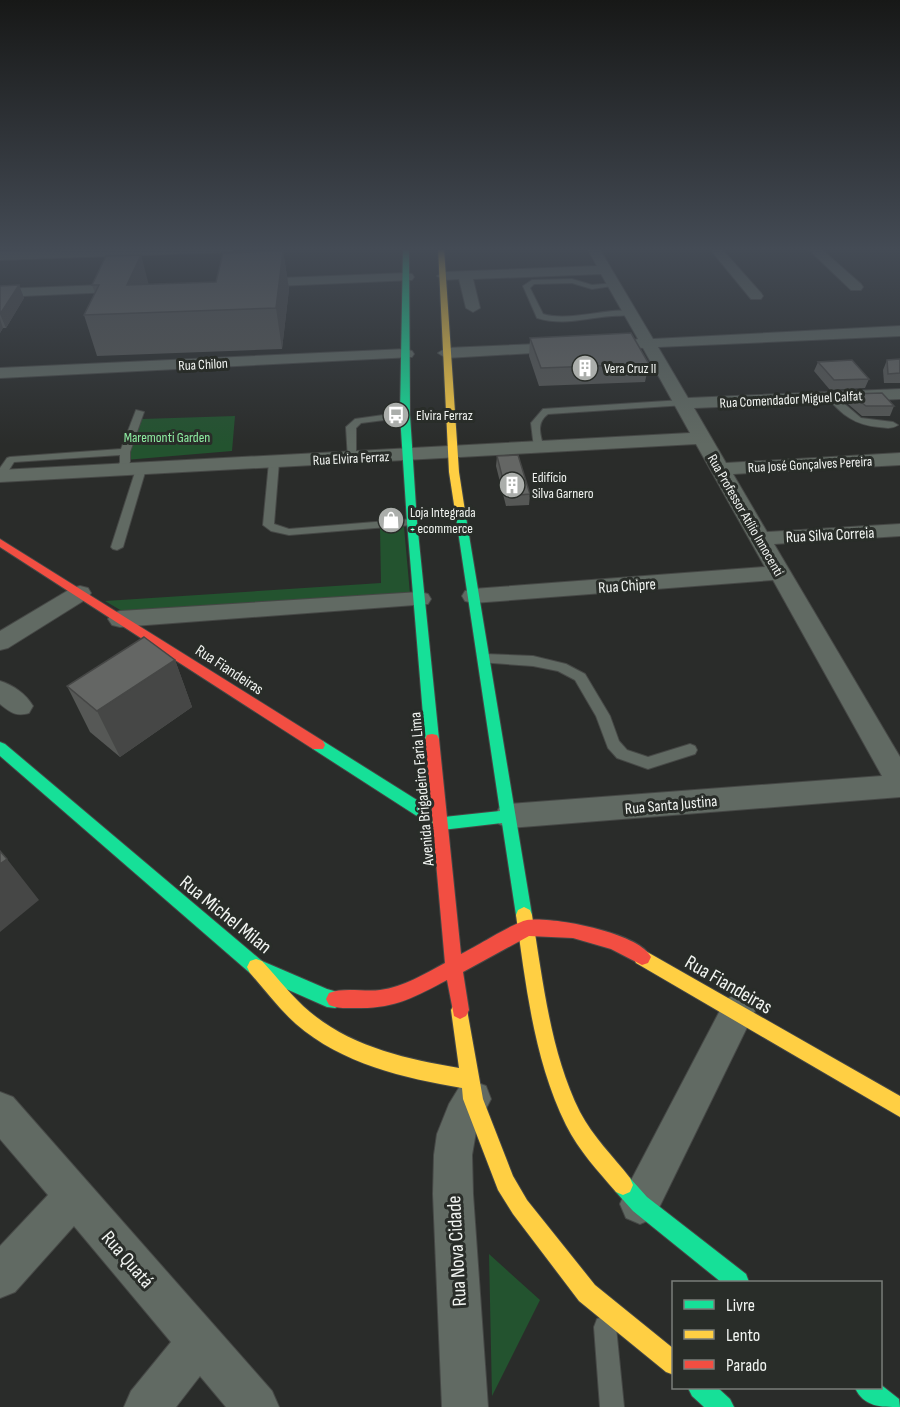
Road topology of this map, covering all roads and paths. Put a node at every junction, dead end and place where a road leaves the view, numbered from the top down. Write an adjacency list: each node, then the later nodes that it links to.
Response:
1 (406, 314): 5 (main road, Avenida Brigadeiro Faria Lima)
2 (438, 314): 10 (main road)
3 (539, 314): 4 (lane)
4 (631, 314): 7 (street, Rua Professor Atílio Innocenti)
5 (406, 327): 10 (main road); 11 (main road, Avenida Brigadeiro Faria Lima)
6 (900, 331): 7 (street)
7 (648, 344): 8 (street); 15 (street, Rua Professor Atílio Innocenti)
8 (625, 345)
9 (578, 347): 10 (street)
10 (432, 350): 21 (main road)
11 (406, 354): 12 (street, Rua Chilon); 17 (main road, Avenida Brigadeiro Faria Lima)
12 (0, 373)
13 (900, 394): 14 (street, Rua Comendador Miguel Calfat)
14 (831, 397): 15 (street, Rua Comendador Miguel Calfat); 18 (lane)
15 (682, 404): 19 (street, Rua Professor Atílio Innocenti); 20 (lane)
16 (139, 412): 25 (lane)
17 (405, 415): 22 (main road, Avenida Brigadeiro Faria Lima); 23 (lane)
18 (893, 425)
19 (702, 438): 20 (street, Rua Elvira Ferraz); 28 (street, Rua Professor Atílio Innocenti)
20 (539, 448): 21 (street, Rua Elvira Ferraz)
21 (452, 453): 22 (street, Rua Elvira Ferraz); 37 (main road)
22 (408, 455): 23 (street, Rua Elvira Ferraz); 30 (main road, Avenida Brigadeiro Faria Lima)
23 (351, 458): 26 (street, Rua Elvira Ferraz)
24 (900, 459): 28 (street, Rua José Gonçalves Pereira)
25 (123, 461): 27 (street, Rua Elvira Ferraz); 29 (street, Rua Elvira Ferraz)
26 (274, 462): 27 (street, Rua Elvira Ferraz); 30 (lane)
27 (141, 469): 34 (lane)
28 (720, 469): 32 (street, Rua Professor Atílio Innocenti)
29 (0, 476)
30 (412, 522): 38 (main road, Avenida Brigadeiro Faria Lima)
31 (900, 530): 32 (street, Rua Silva Correia)
32 (760, 539): 35 (street, Rua Professor Atílio Innocenti)
33 (0, 542): 36 (main road, Rua Fiandeiras)
34 (117, 547)
35 (780, 573): 37 (street, Rua Chipre); 46 (street, Rua Professor Atílio Innocenti)
36 (80, 593): 39 (main road, Rua Fiandeiras); 40 (street)
37 (473, 596): 41 (main road)
38 (420, 599): 39 (street); 48 (main road, Avenida Brigadeiro Faria Lima)
39 (120, 619): 48 (main road, Rua Fiandeiras)
40 (0, 642)
41 (484, 659): 45 (lane); 47 (main road)
42 (0, 690): 43 (street)
43 (20, 706)
44 (0, 748): 50 (main road, Rua Michel Milan)
45 (690, 750)
46 (900, 784): 47 (street, Rua Santa Justina)
47 (509, 816): 48 (main road, Rua Santa Justina); 49 (main road)
48 (442, 824): 51 (main road, Avenida Brigadeiro Faria Lima)
49 (527, 928): 51 (main road, Rua Michel Milan); 52 (main road, Rua Fiandeiras); 57 (main road)
50 (256, 967): 51 (main road, Rua Michel Milan); 53 (main road)
51 (454, 969): 53 (main road, Avenida Brigadeiro Faria Lima)
52 (738, 1011): 54 (main road, Rua Fiandeiras); 57 (street)
53 (472, 1089): 60 (main road, Avenida Brigadeiro Faria Lima); 67 (street, Rua Nova Cidade)
54 (900, 1107)
55 (0, 1110): 56 (street, Rua Quatá)
56 (74, 1196): 58 (street); 61 (street, Rua Quatá)
57 (640, 1204): 59 (main road)
58 (0, 1276)
59 (737, 1281)
60 (595, 1300): 62 (main road, Avenida Brigadeiro Faria Lima); 68 (lane)
61 (200, 1342): 65 (street); 66 (street, Rua Quatá)
62 (672, 1362)
63 (701, 1389): 69 (main road)
64 (868, 1389): 70 (main road)
65 (147, 1407)
66 (256, 1407)
67 (465, 1407)
68 (612, 1407)
69 (722, 1407)
70 (891, 1407)

